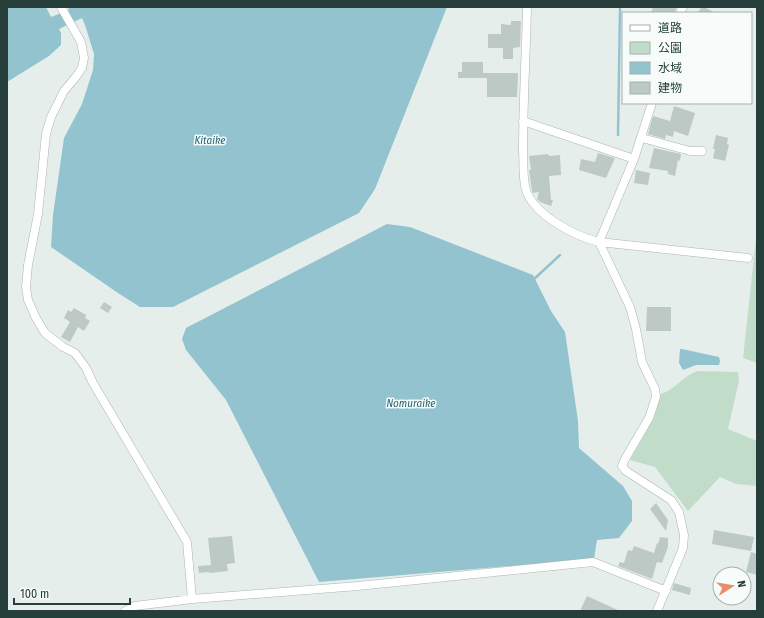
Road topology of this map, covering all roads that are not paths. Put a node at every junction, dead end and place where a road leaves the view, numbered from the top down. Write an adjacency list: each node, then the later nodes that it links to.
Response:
1 (61, 7): 11 (street)
2 (527, 7): 4 (street)
3 (652, 104): 5 (street)
4 (523, 121): 7 (street); 8 (street)
5 (642, 138): 6 (street); 7 (street)
6 (702, 151)
7 (634, 159): 8 (street)
8 (599, 242): 9 (street); 10 (street)
9 (748, 258)
10 (666, 591): 11 (street); 13 (street)
11 (192, 599): 12 (street)
12 (125, 611)
13 (657, 611)

